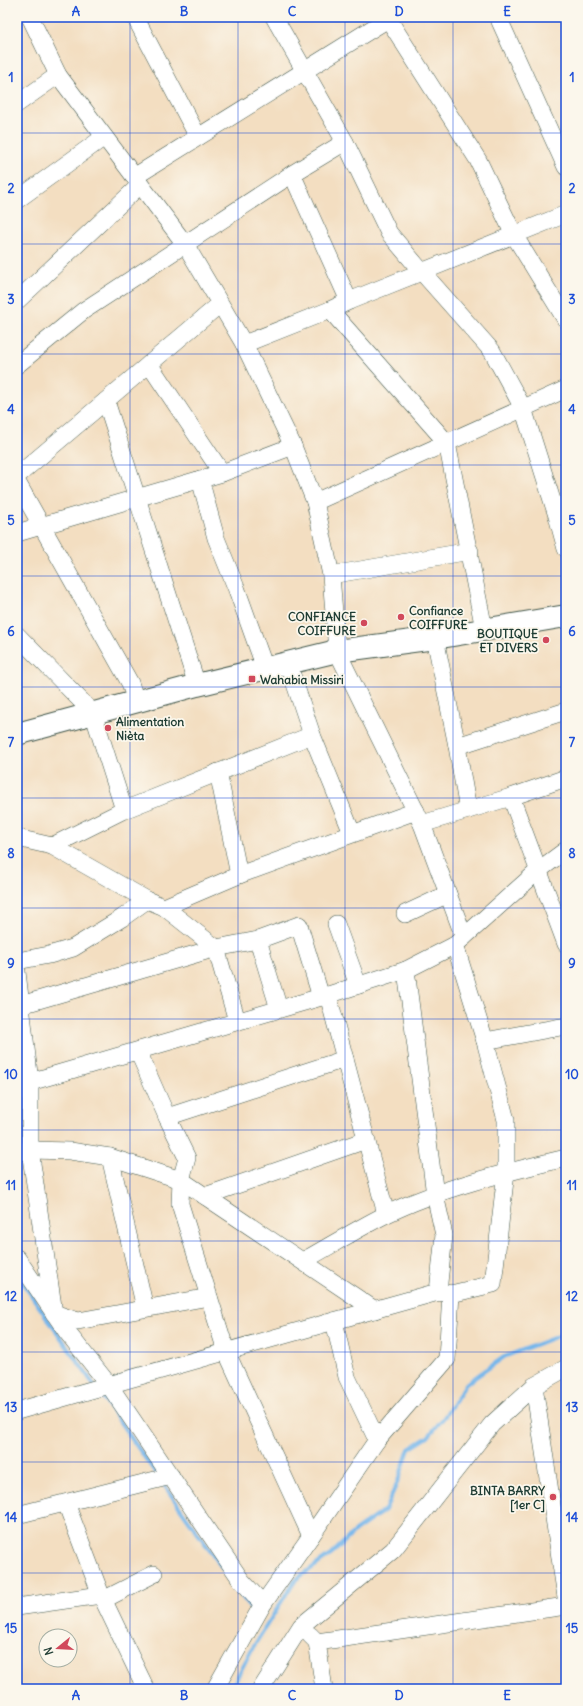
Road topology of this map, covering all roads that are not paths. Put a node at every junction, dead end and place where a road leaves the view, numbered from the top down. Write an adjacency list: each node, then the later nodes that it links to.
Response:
1 (30, 17): 7 (street)
2 (135, 17): 10 (street)
3 (498, 17): 12 (street)
4 (389, 18): 6 (street); 17 (street)
5 (277, 19): 6 (street)
6 (305, 71): 10 (street); 11 (street)
7 (58, 75): 8 (street); 9 (street)
8 (17, 104)
9 (104, 137): 14 (street); 15 (street)
10 (198, 137): 14 (street)
11 (346, 142): 13 (street); 19 (street)
12 (566, 167)
13 (292, 174): 18 (street); 21 (street)
14 (137, 181): 18 (street); 20 (street)
15 (17, 200)
16 (566, 214): 17 (street)
17 (514, 235): 19 (street); 24 (street)
18 (185, 244): 22 (street); 27 (street)
19 (422, 272): 21 (street); 30 (street)
20 (17, 301)
21 (349, 301): 23 (street)
22 (220, 304): 25 (street); 26 (street)
23 (330, 310): 25 (street); 31 (street)
24 (566, 320)
25 (244, 344): 32 (street)
26 (149, 364): 29 (street); 33 (street)
27 (17, 365)
28 (566, 389): 30 (street)
29 (106, 401): 34 (street); 37 (street)
30 (523, 408): 31 (street); 41 (street)
31 (447, 443): 38 (street); 42 (street)
32 (293, 446): 33 (street); 38 (street)
33 (222, 473): 35 (street)
34 (17, 476)
35 (200, 479): 37 (street); 50 (street)
36 (17, 482): 39 (street)
37 (136, 498): 39 (street); 51 (street)
38 (316, 502): 43 (street)
39 (43, 527): 40 (street); 52 (street)
40 (17, 533)
41 (566, 549)
42 (470, 551): 43 (street); 45 (street)
43 (331, 575): 48 (street)
44 (566, 616): 45 (main road)
45 (484, 629): 47 (main road)
46 (17, 635): 54 (street)
47 (435, 638): 48 (main road); 57 (street)
48 (337, 651): 49 (main road); 63 (street)
49 (288, 663): 50 (main road); 56 (street)
50 (265, 668): 51 (main road)
51 (197, 685): 52 (main road)
52 (136, 701): 54 (main road)
53 (566, 711): 57 (street)
54 (92, 713): 55 (main road); 61 (street)
55 (17, 734)
56 (312, 735): 58 (street); 64 (street)
57 (457, 746): 62 (street)
58 (218, 772): 61 (street); 69 (street)
59 (566, 778): 60 (street)
60 (511, 797): 62 (street); 68 (street)
61 (124, 810): 66 (street)
62 (468, 810): 63 (street)
63 (419, 818): 64 (street); 70 (street)
64 (352, 833): 69 (street)
65 (17, 838): 66 (street)
66 (52, 846): 71 (street)
67 (566, 850): 68 (street)
68 (539, 870): 76 (street); 77 (street)
69 (239, 875): 72 (street)
70 (448, 894): 73 (street); 76 (street)
71 (147, 900): 72 (street); 79 (street)
72 (164, 907): 78 (street)
73 (405, 914)
74 (336, 924): 82 (street)
75 (258, 940): 78 (street); 83 (street); 85 (street)
76 (460, 941): 80 (street); 88 (street)
77 (566, 944)
78 (216, 948): 84 (street); 86 (street)
79 (17, 961)
80 (406, 970): 82 (street); 99 (street)
81 (17, 972): 84 (street)
82 (358, 985): 83 (street)
83 (324, 996): 85 (street); 90 (street)
84 (21, 1005): 91 (street)
85 (279, 1009): 86 (street)
86 (237, 1021): 89 (street)
87 (566, 1026): 88 (street)
88 (485, 1041): 97 (street)
89 (138, 1050): 91 (street); 92 (street)
90 (345, 1059): 92 (street); 93 (street)
91 (30, 1082): 94 (street)
92 (167, 1117): 98 (street)
93 (366, 1140): 100 (street); 101 (street)
94 (24, 1151): 95 (street); 108 (street)
95 (110, 1157): 98 (street); 106 (street)
96 (566, 1158): 97 (street)
97 (506, 1172): 99 (street); 104 (street)
98 (181, 1180): 100 (street); 105 (street)
99 (435, 1195): 101 (street); 104 (street)
100 (205, 1196): 103 (street)
101 (386, 1214): 103 (street)
102 (17, 1258): 108 (street)
103 (303, 1261): 107 (street)
104 (445, 1293): 107 (street); 115 (street)
105 (209, 1297): 106 (street); 110 (street)
106 (145, 1308): 108 (street)
107 (375, 1310): 109 (street)
108 (54, 1313): 112 (street)
109 (334, 1321): 110 (street); 115 (street)
110 (226, 1351): 112 (street); 119 (street)
111 (566, 1368): 113 (street)
112 (109, 1385): 114 (street); 116 (street)
113 (534, 1386): 122 (street); 126 (street)
114 (17, 1410)
115 (377, 1440): 119 (street)
116 (171, 1476): 117 (street); 123 (street)
117 (66, 1504): 118 (street); 121 (street)
118 (17, 1515)
119 (311, 1536): 123 (street)
120 (154, 1574): 121 (street)
121 (102, 1597): 125 (street); 128 (street)
122 (566, 1597)
123 (263, 1604): 129 (street)
124 (566, 1606): 127 (street)
125 (17, 1607)
126 (301, 1626): 127 (street); 130 (street)
127 (317, 1642): 131 (street)
128 (146, 1689)
129 (215, 1689)
130 (261, 1689)
131 (324, 1689)

